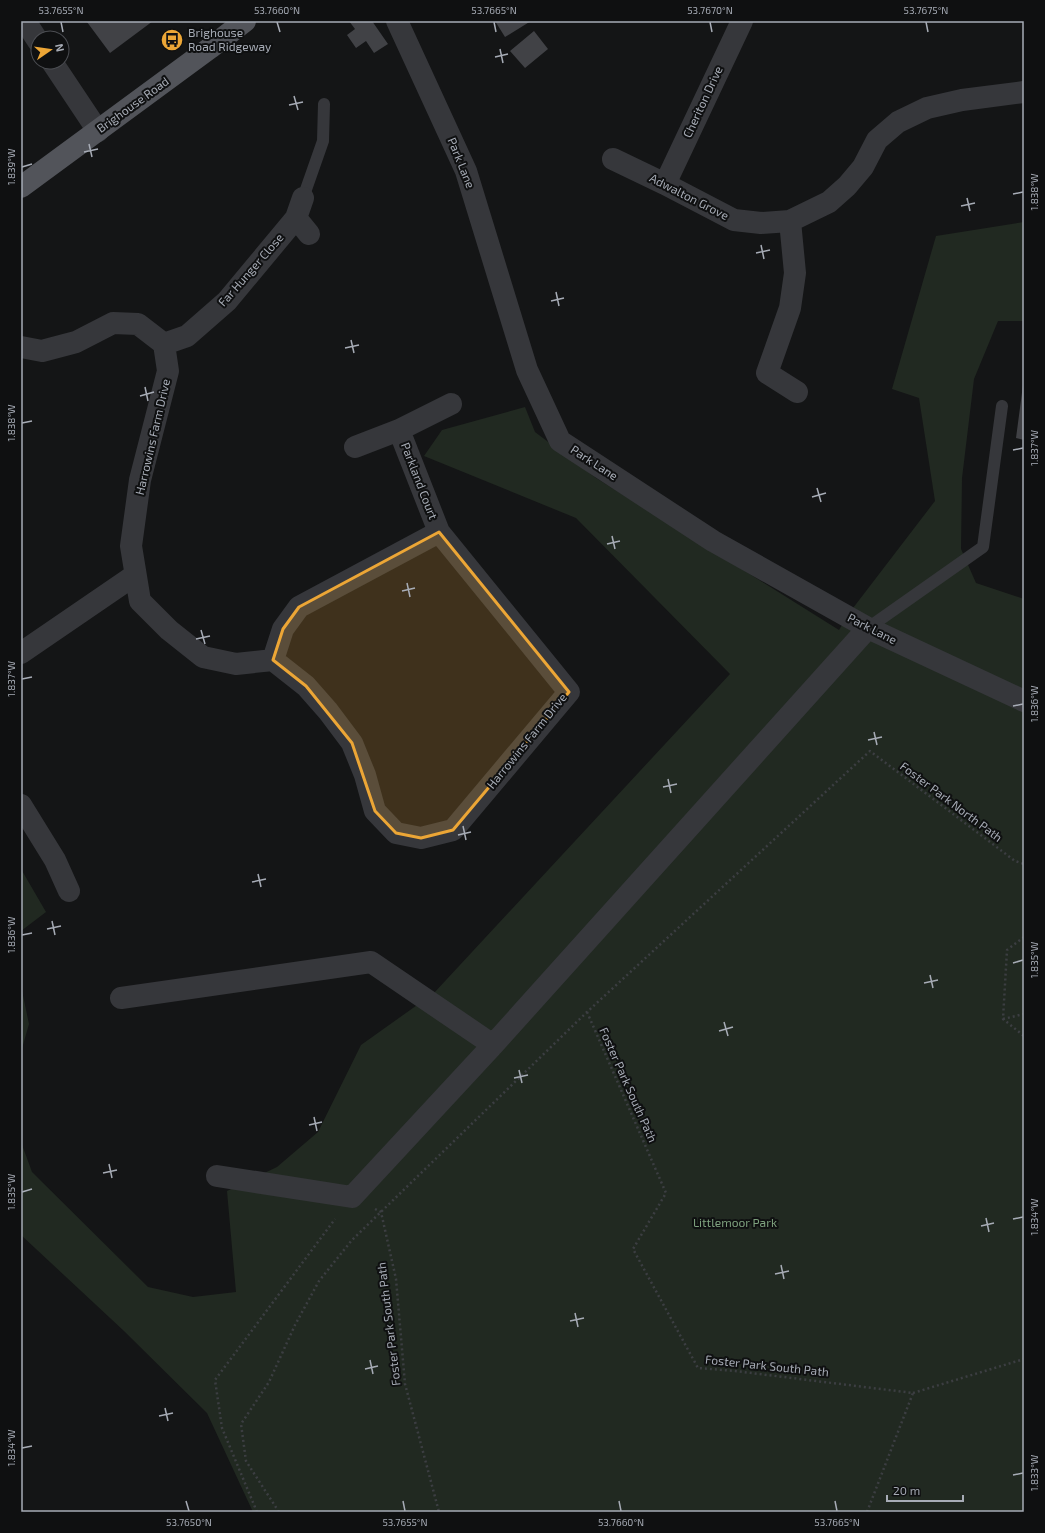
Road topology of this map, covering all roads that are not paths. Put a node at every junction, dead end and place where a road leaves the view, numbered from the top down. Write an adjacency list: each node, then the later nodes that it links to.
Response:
1 (25, 21): 5 (street)
2 (245, 21): 9 (main road, Brighouse Road)
3 (397, 21): 24 (street, Park Lane)
4 (742, 21): 11 (street, Cheriton Drive)
5 (31, 30)
6 (57, 70): 9 (street)
7 (1024, 92): 14 (street, Adwalton Grove)
8 (324, 104): 13 (lane)
9 (98, 130): 12 (main road, Brighouse Road)
10 (614, 159): 11 (street, Adwalton Grove)
11 (665, 184): 14 (street, Adwalton Grove)
12 (21, 187)
13 (303, 198): 15 (street, Far Hunger Close)
14 (790, 221): 17 (street)
15 (164, 344): 16 (street); 23 (street, Harrowins Farm Drive)
16 (21, 347)
17 (797, 392)
18 (451, 404): 20 (street, Parkland Court)
19 (1002, 406): 24 (lane)
20 (399, 430): 21 (street, Parkland Court); 22 (street, Parkland Court)
21 (355, 447)
22 (439, 532): 26 (street); 26 (street, Harrowins Farm Drive)
23 (135, 575): 25 (street); 26 (street, Harrowins Farm Drive)
24 (868, 628): 27 (street, Park Lane); 31 (street)
25 (21, 653)
26 (273, 660)
27 (1024, 701)
28 (21, 804): 29 (street)
29 (69, 891)
30 (121, 998): 31 (street)
31 (493, 1044): 32 (street)
32 (217, 1176)

